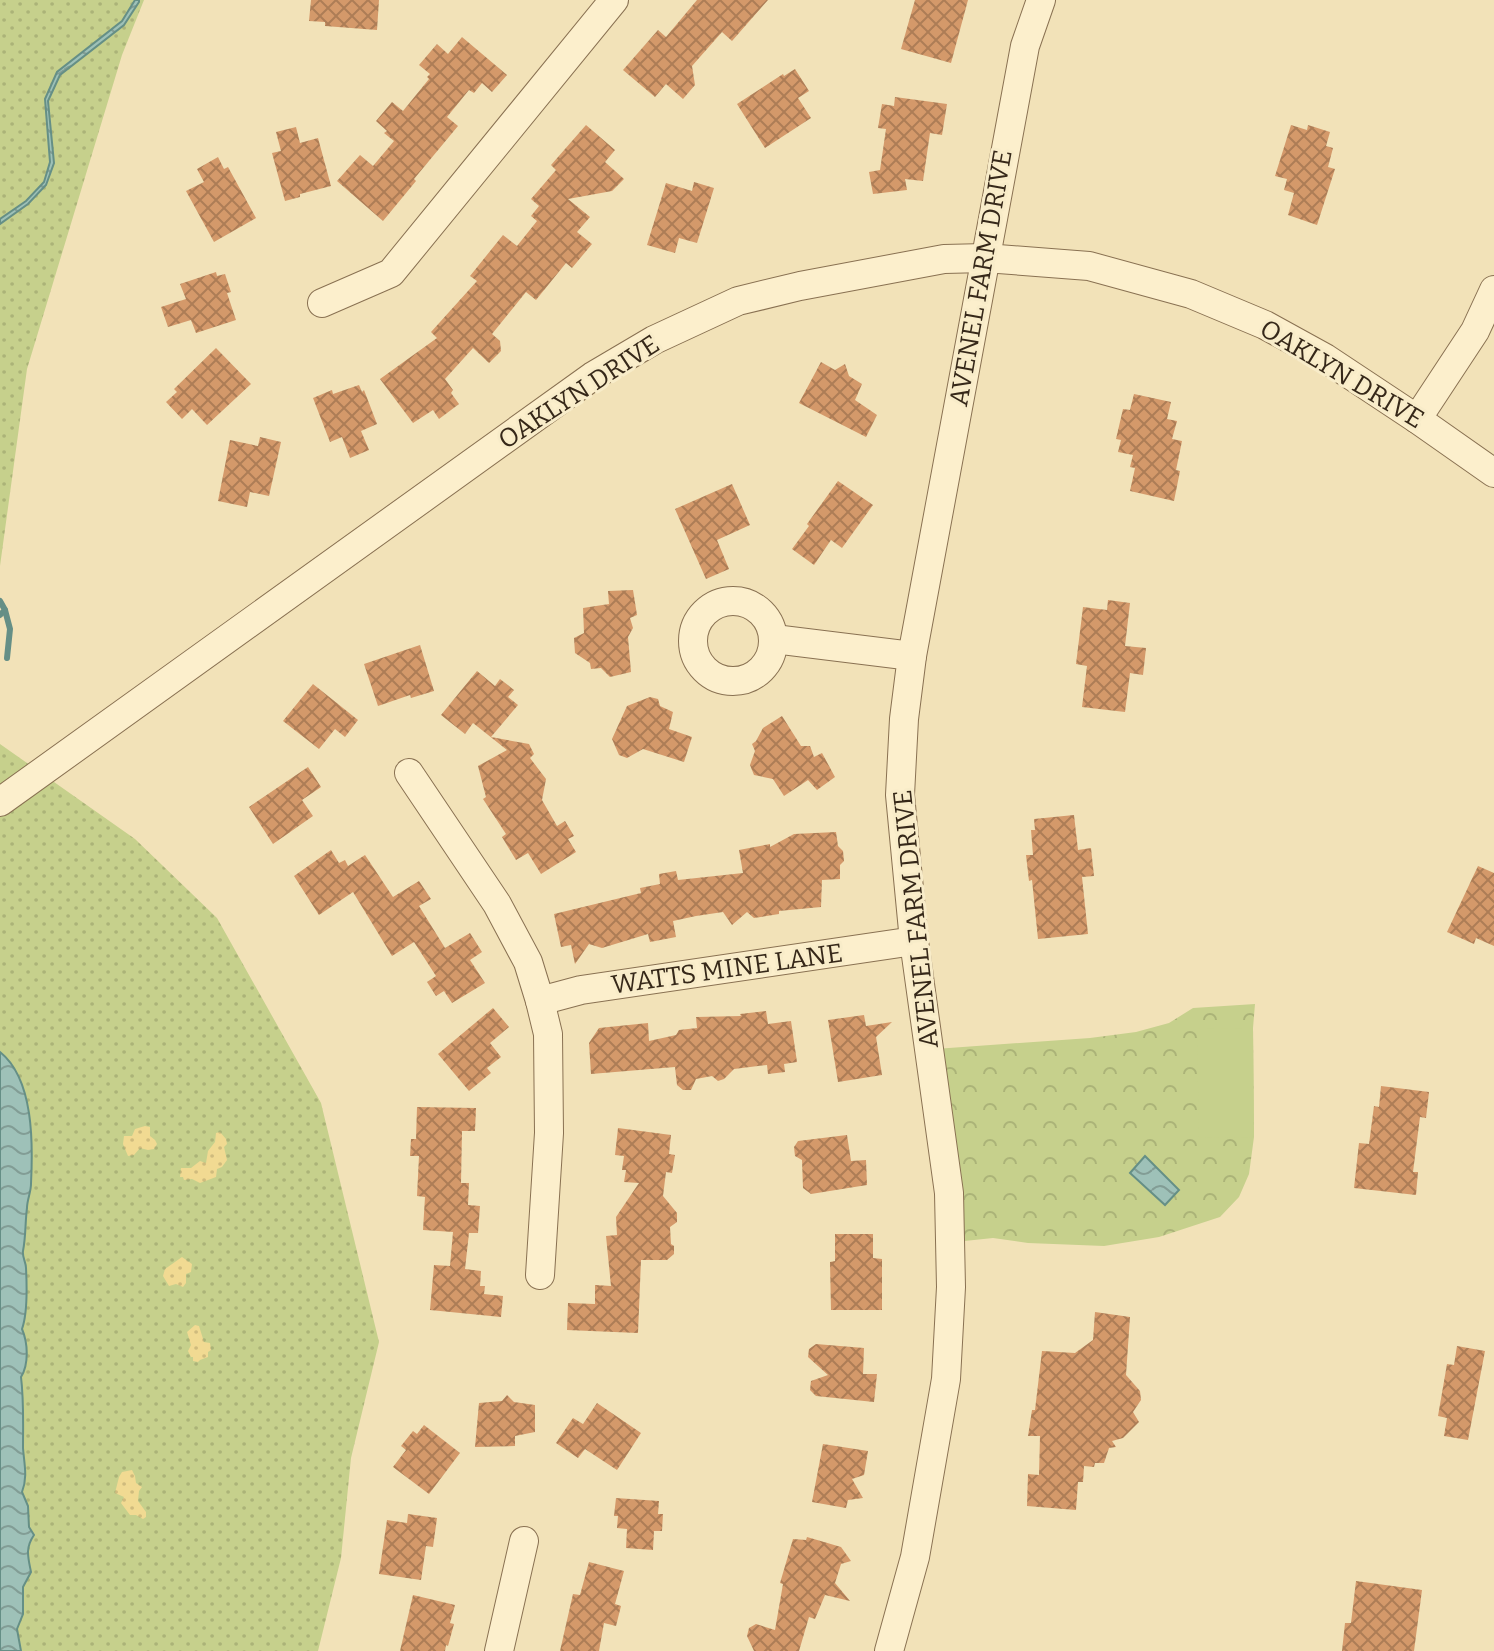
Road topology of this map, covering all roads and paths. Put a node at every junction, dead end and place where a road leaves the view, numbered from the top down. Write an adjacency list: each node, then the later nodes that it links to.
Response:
1 (614, 0): 5 (street)
2 (1041, 0): 3 (street, AVENEL FARM DRIVE)
3 (985, 258): 6 (street, OAKLYN DRIVE); 9 (street, AVENEL FARM DRIVE); 11 (street, OAKLYN DRIVE)
4 (1494, 290): 6 (street)
5 (322, 303)
6 (1417, 419): 7 (street, OAKLYN DRIVE)
7 (1494, 473)
8 (774, 639): 9 (street)
9 (912, 656): 12 (street, AVENEL FARM DRIVE)
10 (409, 773): 13 (street)
11 (0, 802)
12 (914, 941): 13 (street, WATTS MINE LANE); 17 (street, AVENEL FARM DRIVE)
13 (540, 1001): 14 (street)
14 (540, 1275)
15 (524, 1541): 16 (street)
16 (499, 1651)
17 (889, 1651)

